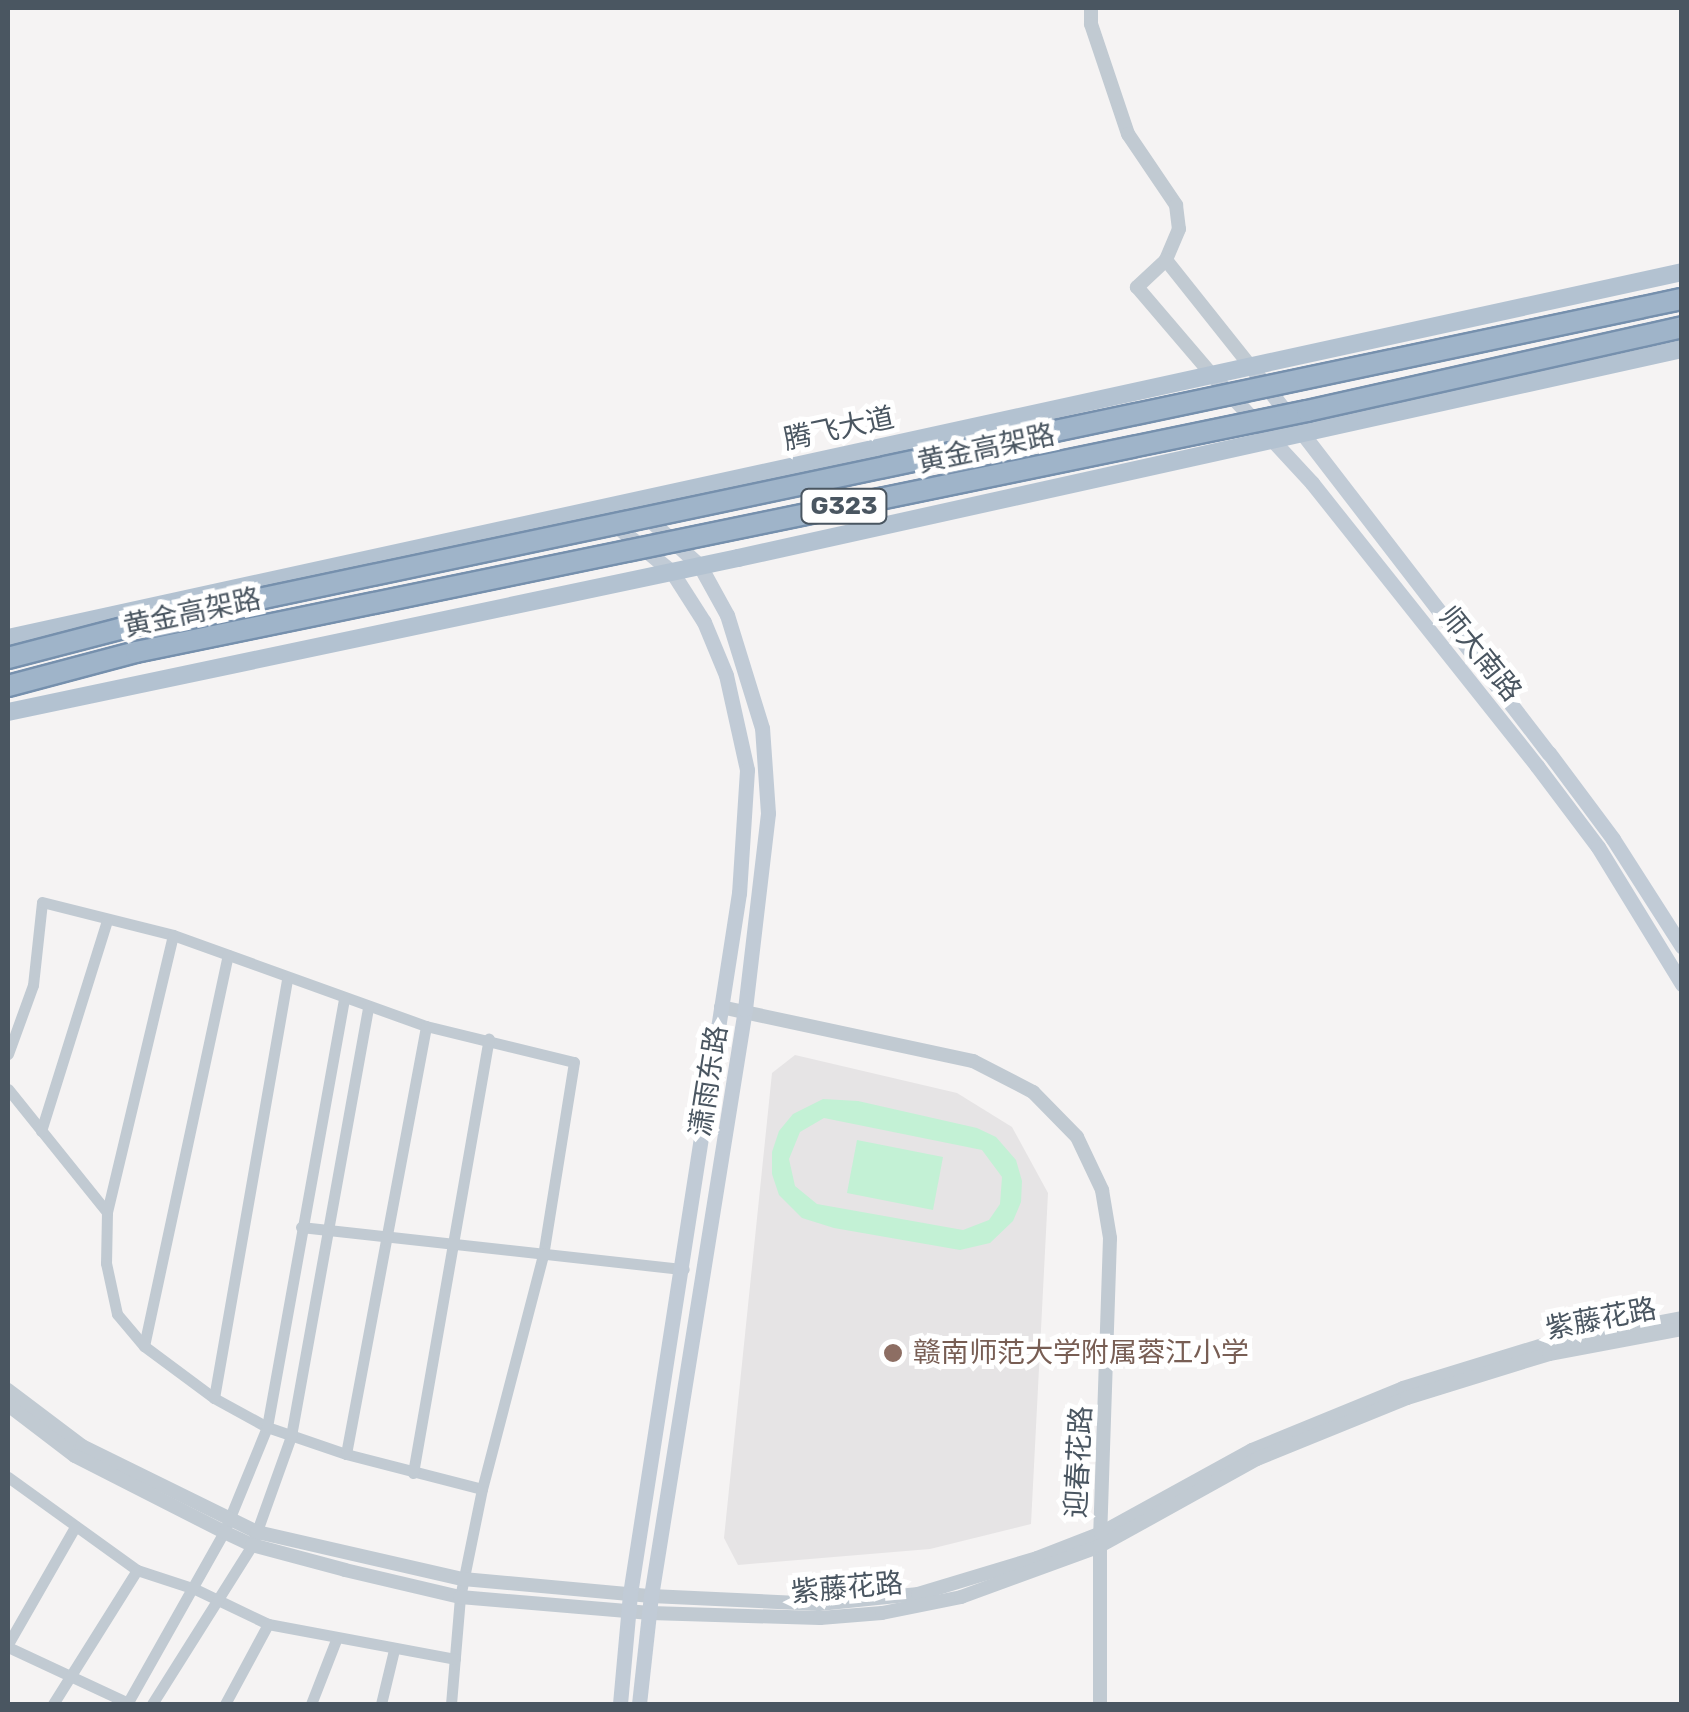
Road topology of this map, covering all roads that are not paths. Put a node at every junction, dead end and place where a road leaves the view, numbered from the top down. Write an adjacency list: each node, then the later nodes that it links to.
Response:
1 (1090, 8): 2 (street)
2 (1166, 260): 7 (street); 8 (street)
3 (1682, 272): 7 (main road, 腾飞大道)
4 (1682, 299): 16 (highway, 黄金高架路 / G323, bridge)
5 (1682, 327): 17 (highway, 黄金高架路 / G323, bridge)
6 (1682, 349): 9 (main road)
7 (1252, 368): 8 (main road, 腾飞大道); 9 (main road, 师大南路)
8 (1212, 376): 10 (main road, 师大南路); 11 (main road, 腾飞大道)
9 (1303, 432): 10 (main road); 21 (main road, 师大南路)
10 (1272, 439): 13 (main road); 24 (main road, 师大南路)
11 (631, 503): 12 (main road, 腾飞大道); 13 (main road, 潇雨东路)
12 (598, 510): 14 (main road, 潇雨东路); 15 (main road, 腾飞大道)
13 (700, 566): 14 (main road); 28 (main road, 潇雨东路)
14 (672, 572): 18 (main road); 26 (main road, 潇雨东路)
15 (8, 638)
16 (8, 658)
17 (8, 686)
18 (8, 712)
19 (107, 920): 20 (street); 31 (street); 33 (street)
20 (173, 935): 22 (street); 34 (street)
21 (1682, 947)
22 (228, 955): 23 (street); 43 (street)
23 (288, 979): 25 (street); 45 (street)
24 (1682, 984)
25 (344, 1000): 27 (street); 35 (street)
26 (722, 1007): 28 (street, 迎春花路); 40 (main road, 潇雨东路)
27 (368, 1008): 29 (street); 36 (street)
28 (745, 1009): 57 (street, 迎春花路); 63 (main road, 潇雨东路)
29 (426, 1026): 30 (street); 37 (street)
30 (489, 1038): 38 (street); 39 (street)
31 (8, 1054)
32 (8, 1089): 33 (street)
33 (40, 1130): 34 (street)
34 (107, 1212): 43 (street)
35 (301, 1226): 36 (street); 47 (street)
36 (326, 1230): 37 (street); 48 (street)
37 (390, 1237): 38 (street); 49 (street)
38 (456, 1246): 39 (street); 50 (street)
39 (543, 1255): 40 (street); 52 (street)
40 (684, 1269): 61 (main road, 潇雨东路)
41 (1682, 1318): 57 (street, 紫藤花路)
42 (1682, 1329): 57 (street, 紫藤花路)
43 (144, 1346): 45 (street)
44 (8, 1390): 53 (street, 紫藤花路)
45 (214, 1398): 47 (street)
46 (8, 1405): 55 (street, 紫藤花路)
47 (267, 1427): 48 (street); 53 (street)
48 (292, 1436): 49 (street); 56 (street)
49 (346, 1454): 50 (street)
50 (414, 1474): 52 (street)
51 (8, 1477): 54 (street)
52 (482, 1489): 59 (street)
53 (232, 1516): 55 (street); 56 (street, 紫藤花路)
54 (75, 1527): 58 (street); 69 (street)
55 (224, 1532): 56 (street, 紫藤花路); 60 (street)
56 (255, 1538): 59 (street, 紫藤花路); 62 (street, 紫藤花路); 64 (street)
57 (1101, 1539): 63 (street, 紫藤花路); 66 (street, 紫藤花路); 82 (street, 迎春花路)
58 (137, 1570): 60 (street); 72 (street)
59 (464, 1580): 61 (street, 紫藤花路); 62 (street)
60 (195, 1589): 64 (street); 74 (street)
61 (630, 1594): 63 (street, 紫藤花路); 65 (main road, 潇雨东路)
62 (460, 1596): 65 (street, 紫藤花路); 71 (street)
63 (651, 1596): 66 (main road, 潇雨东路)
64 (218, 1602): 67 (street); 75 (street)
65 (628, 1612): 66 (street, 紫藤花路); 80 (main road, 潇雨东路)
66 (650, 1614): 81 (main road, 潇雨东路)
67 (268, 1624): 68 (street); 76 (street)
68 (336, 1640): 70 (street); 77 (street)
69 (8, 1645): 72 (street)
70 (394, 1650): 71 (street); 78 (street)
71 (455, 1658): 79 (street)
72 (68, 1678): 73 (street); 74 (street)
73 (53, 1704)
74 (127, 1704)
75 (152, 1704)
76 (225, 1704)
77 (311, 1704)
78 (380, 1704)
79 (451, 1704)
80 (620, 1704)
81 (639, 1704)
82 (1100, 1704)

